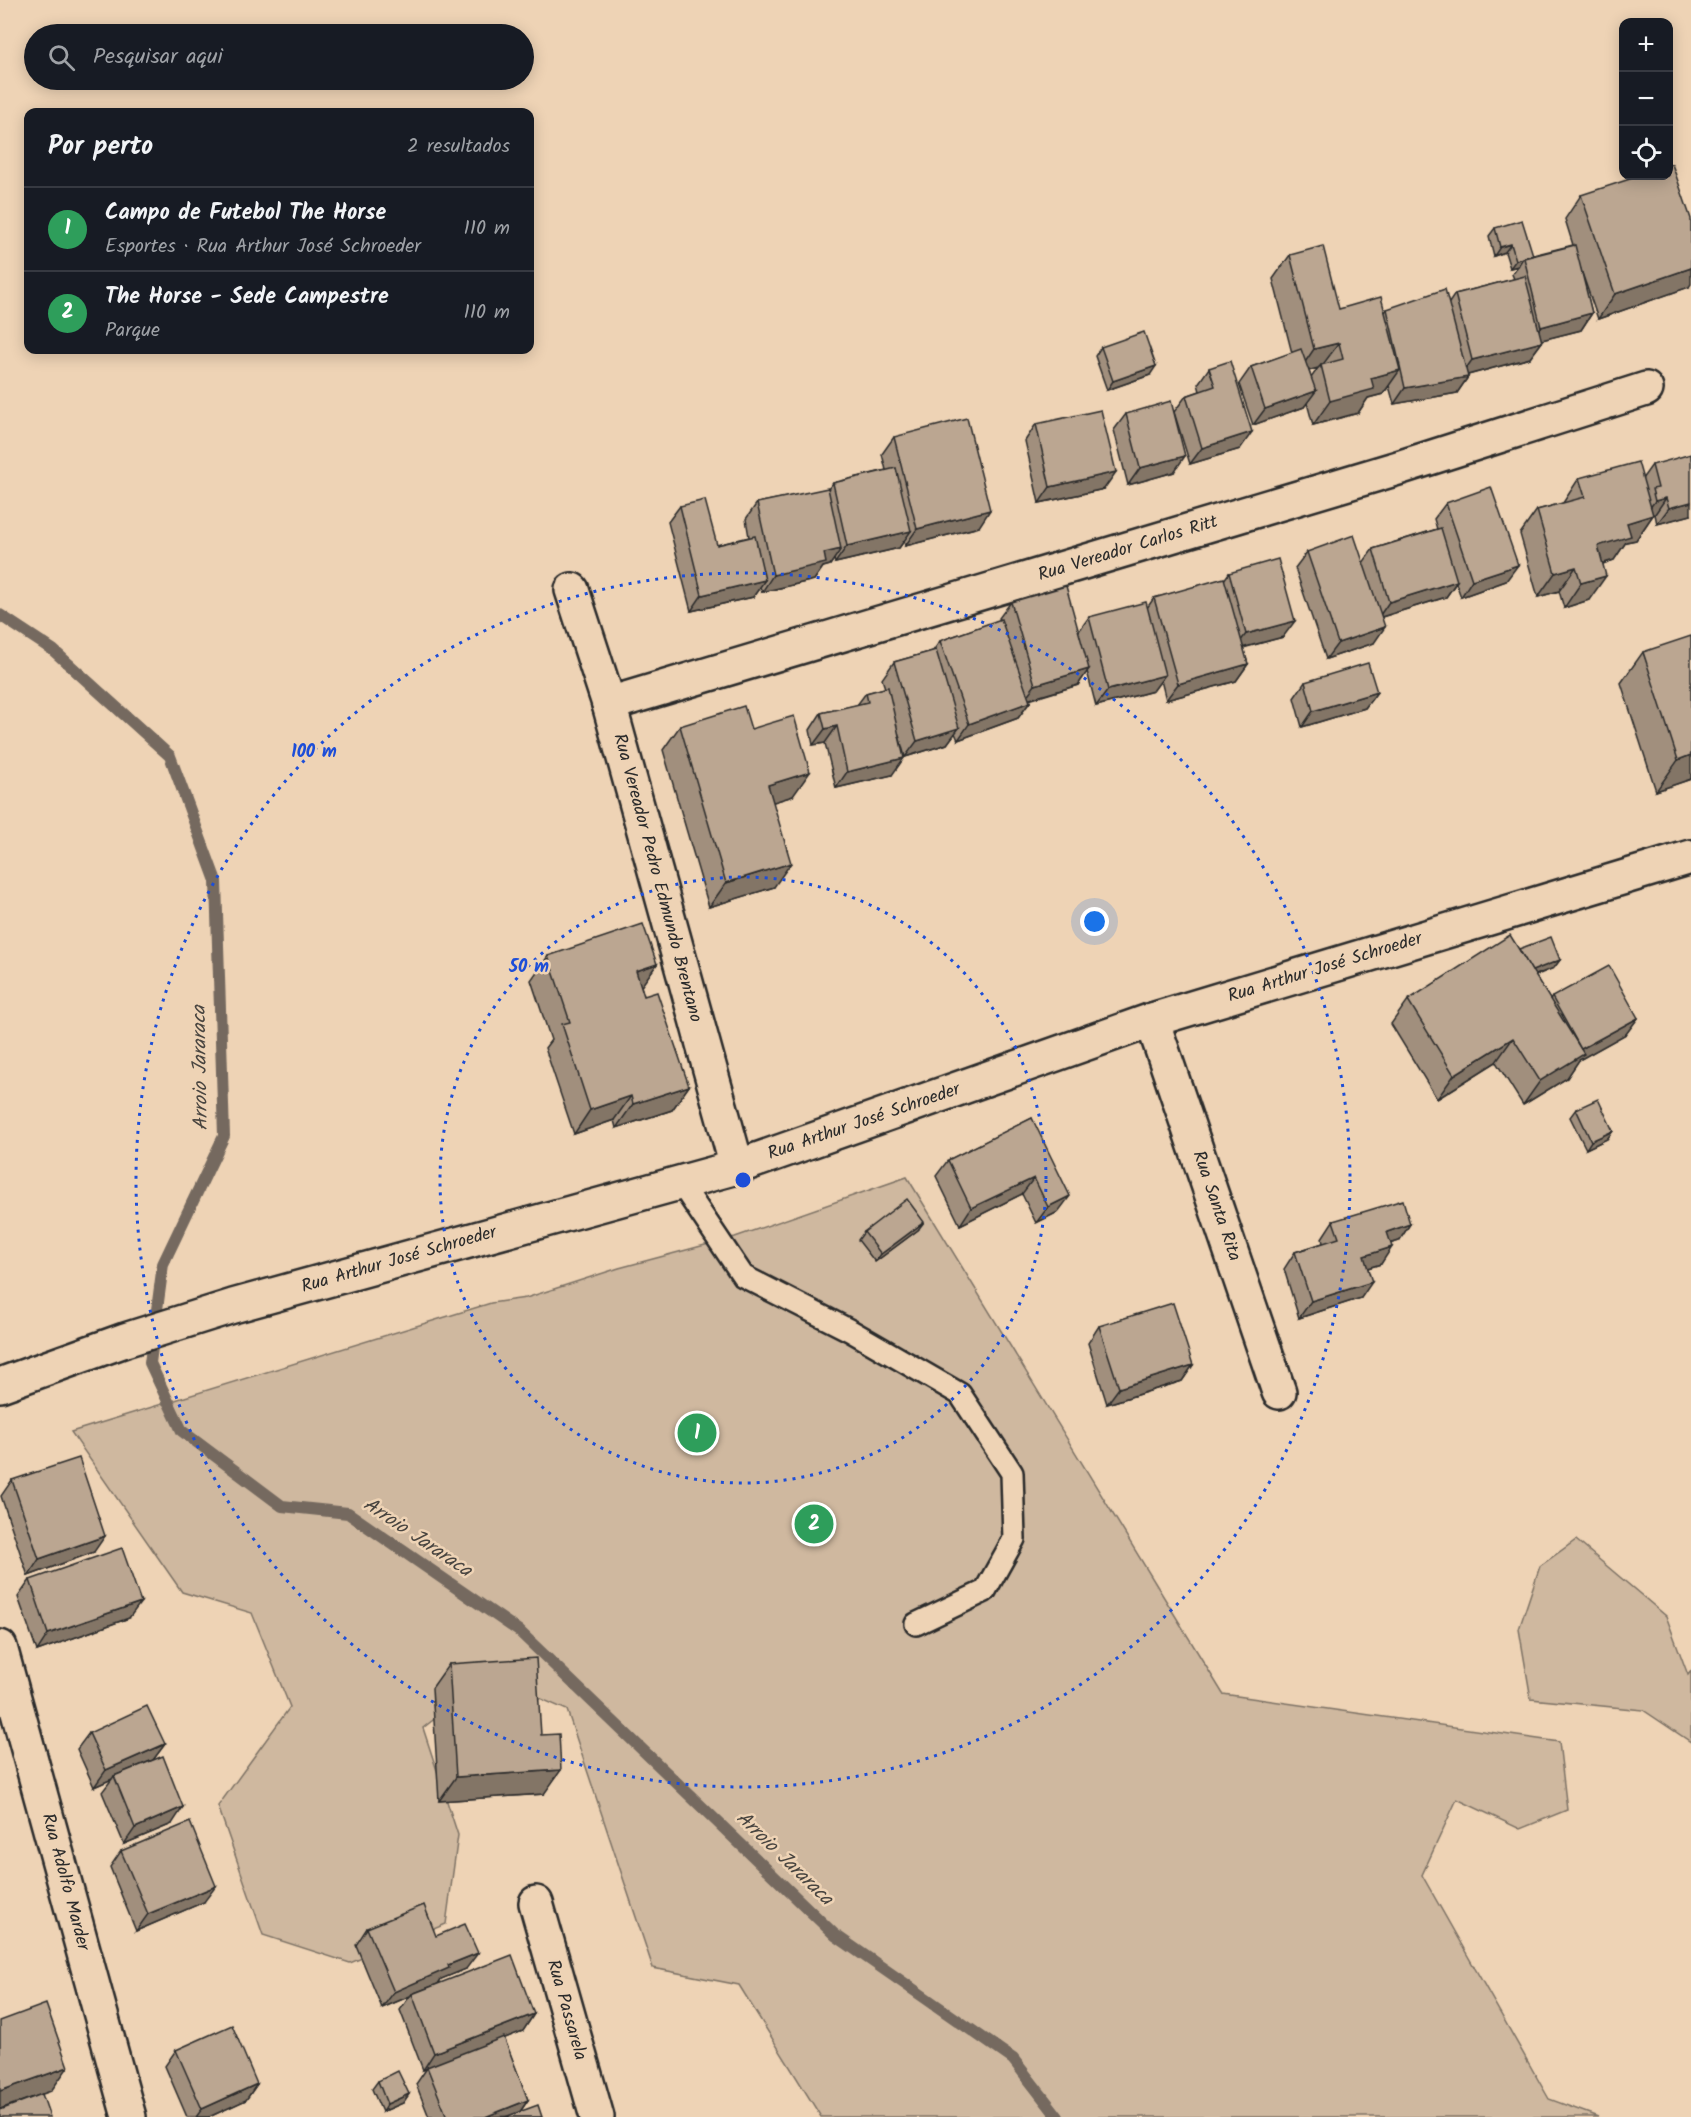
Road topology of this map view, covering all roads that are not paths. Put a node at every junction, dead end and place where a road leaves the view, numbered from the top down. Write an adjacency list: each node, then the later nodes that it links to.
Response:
1 (1646, 389): 3 (street, Rua Vereador Carlos Ritt)
2 (572, 590): 3 (street, Rua Vereador Pedro Edmundo Brentano)
3 (609, 704): 6 (street, Rua Vereador Pedro Edmundo Brentano)
4 (1691, 857): 5 (street, Rua Arthur José Schroeder)
5 (1152, 1020): 6 (street, Rua Arthur José Schroeder); 9 (street, Rua Santa Rita)
6 (737, 1167): 7 (street, Rua Arthur José Schroeder)
7 (680, 1182): 8 (street, Rua Arthur José Schroeder); 10 (lane)
8 (0, 1385)
9 (1279, 1392)
10 (916, 1624)
11 (0, 1647): 13 (street, Rua Adolfo Marder)
12 (536, 1903): 14 (street, Rua Passarela)
13 (129, 2117)
14 (597, 2117)

